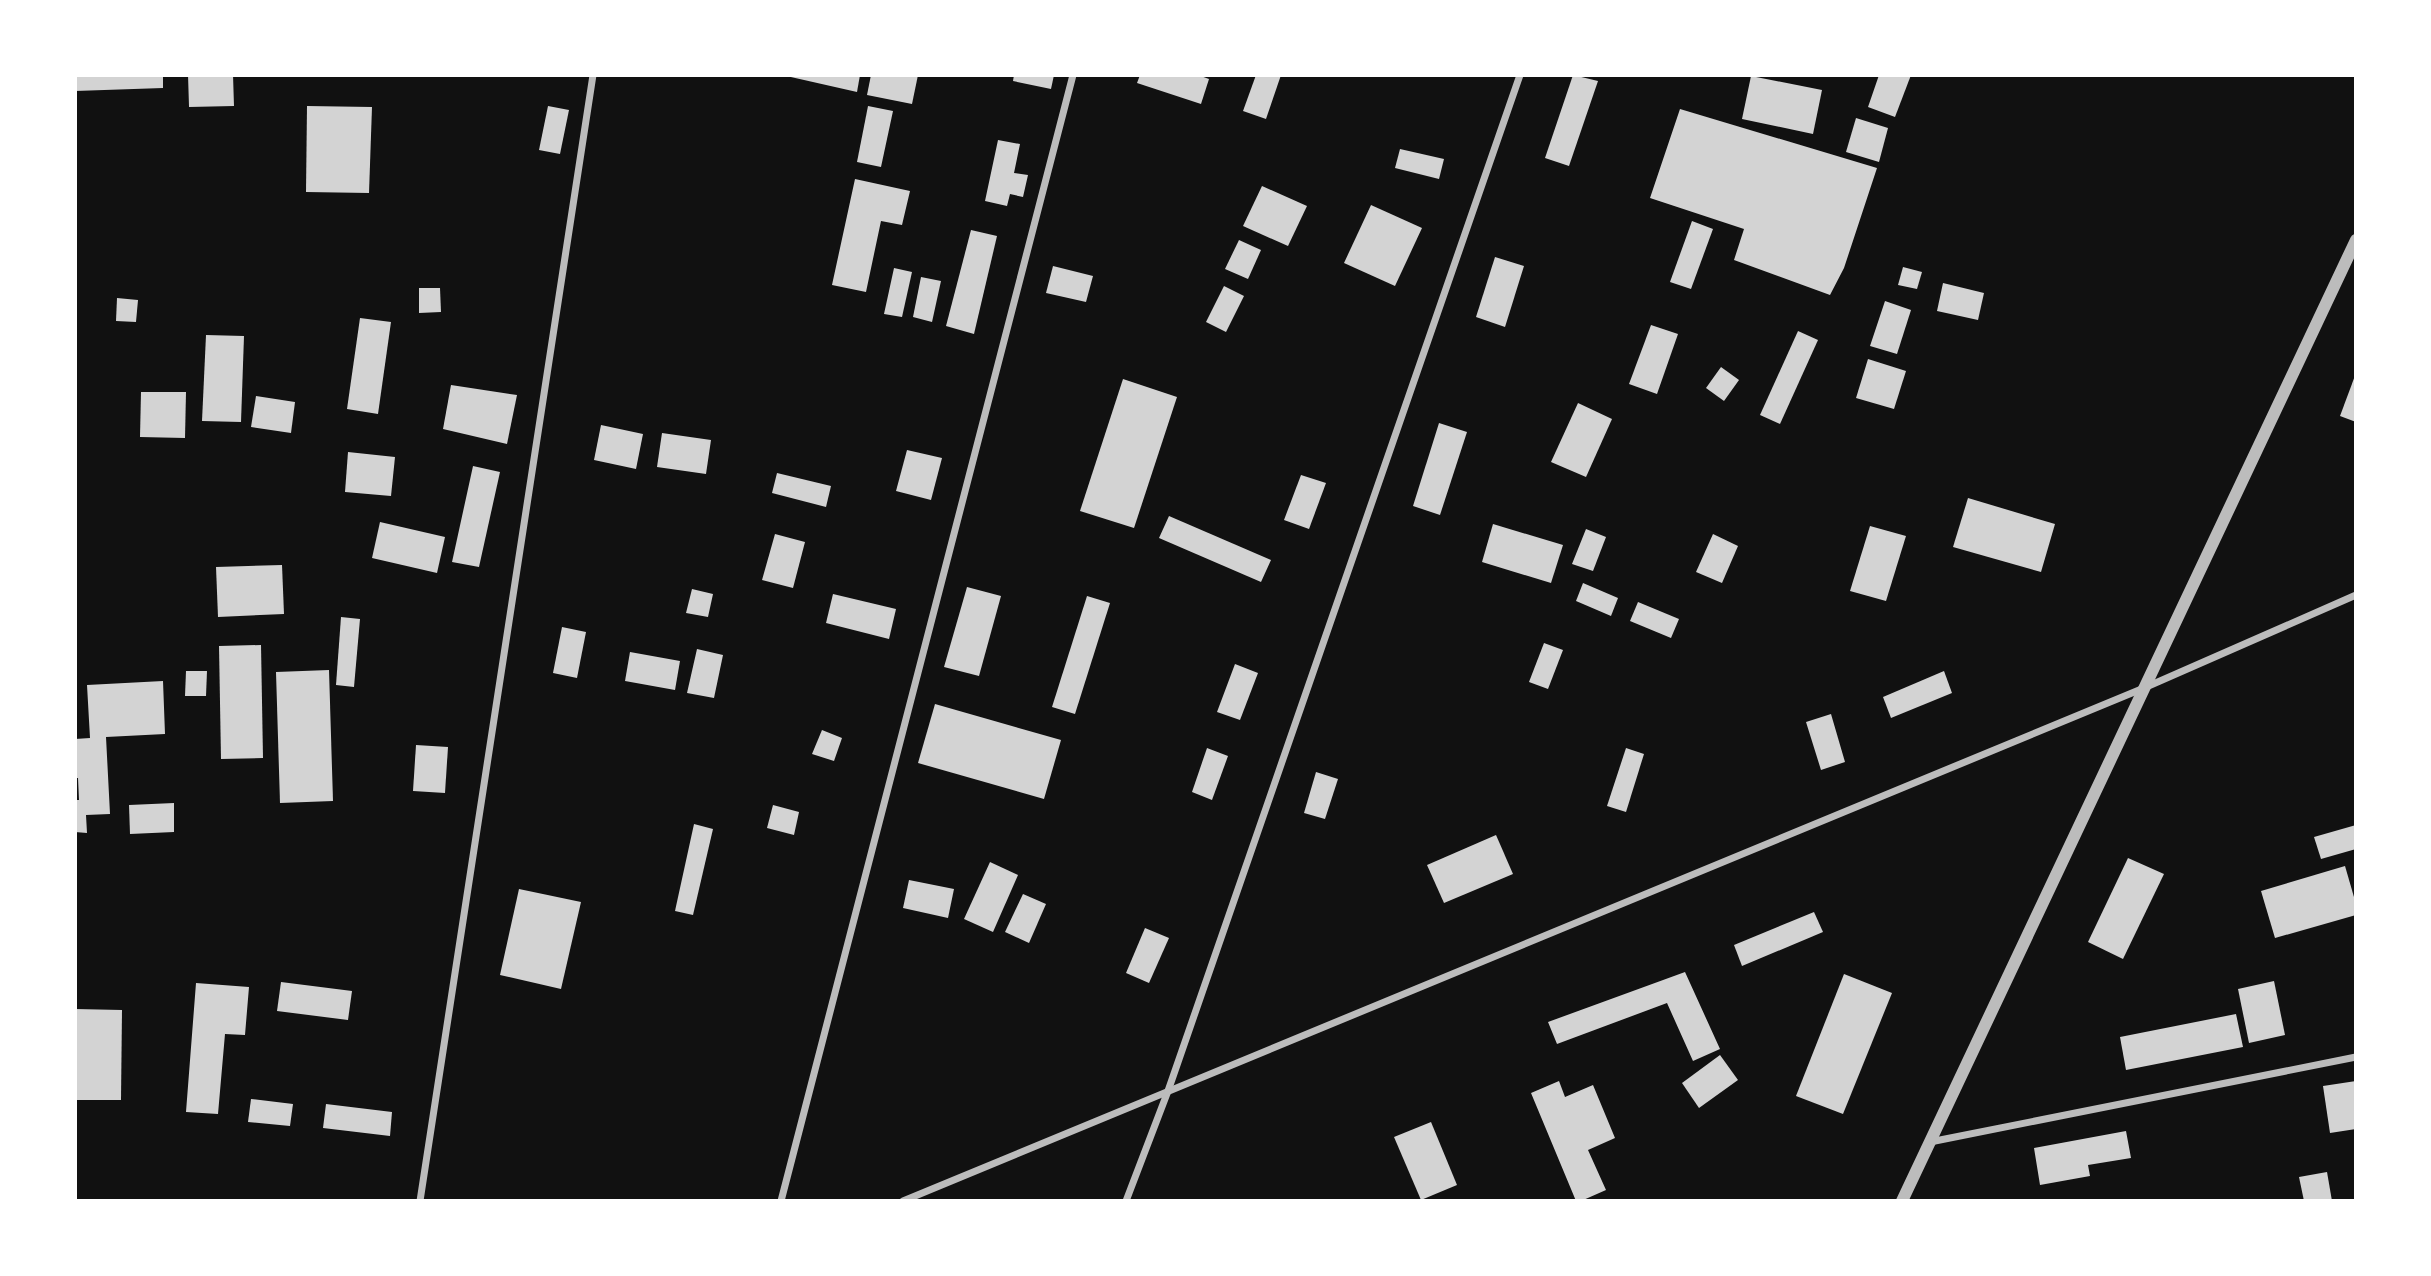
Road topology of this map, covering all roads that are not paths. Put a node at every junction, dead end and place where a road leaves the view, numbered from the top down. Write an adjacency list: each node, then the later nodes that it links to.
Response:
1 (593, 75): 10 (street)
2 (1073, 75): 11 (street)
3 (1520, 75): 8 (street)
4 (2356, 240): 6 (street)
5 (2356, 596): 6 (street)
6 (2144, 688): 8 (street); 9 (street)
7 (2356, 1057): 9 (street)
8 (1168, 1091): 12 (street); 13 (street)
9 (1930, 1142): 14 (street)
10 (420, 1201)
11 (780, 1201)
12 (903, 1201)
13 (1126, 1201)
14 (1902, 1201)

